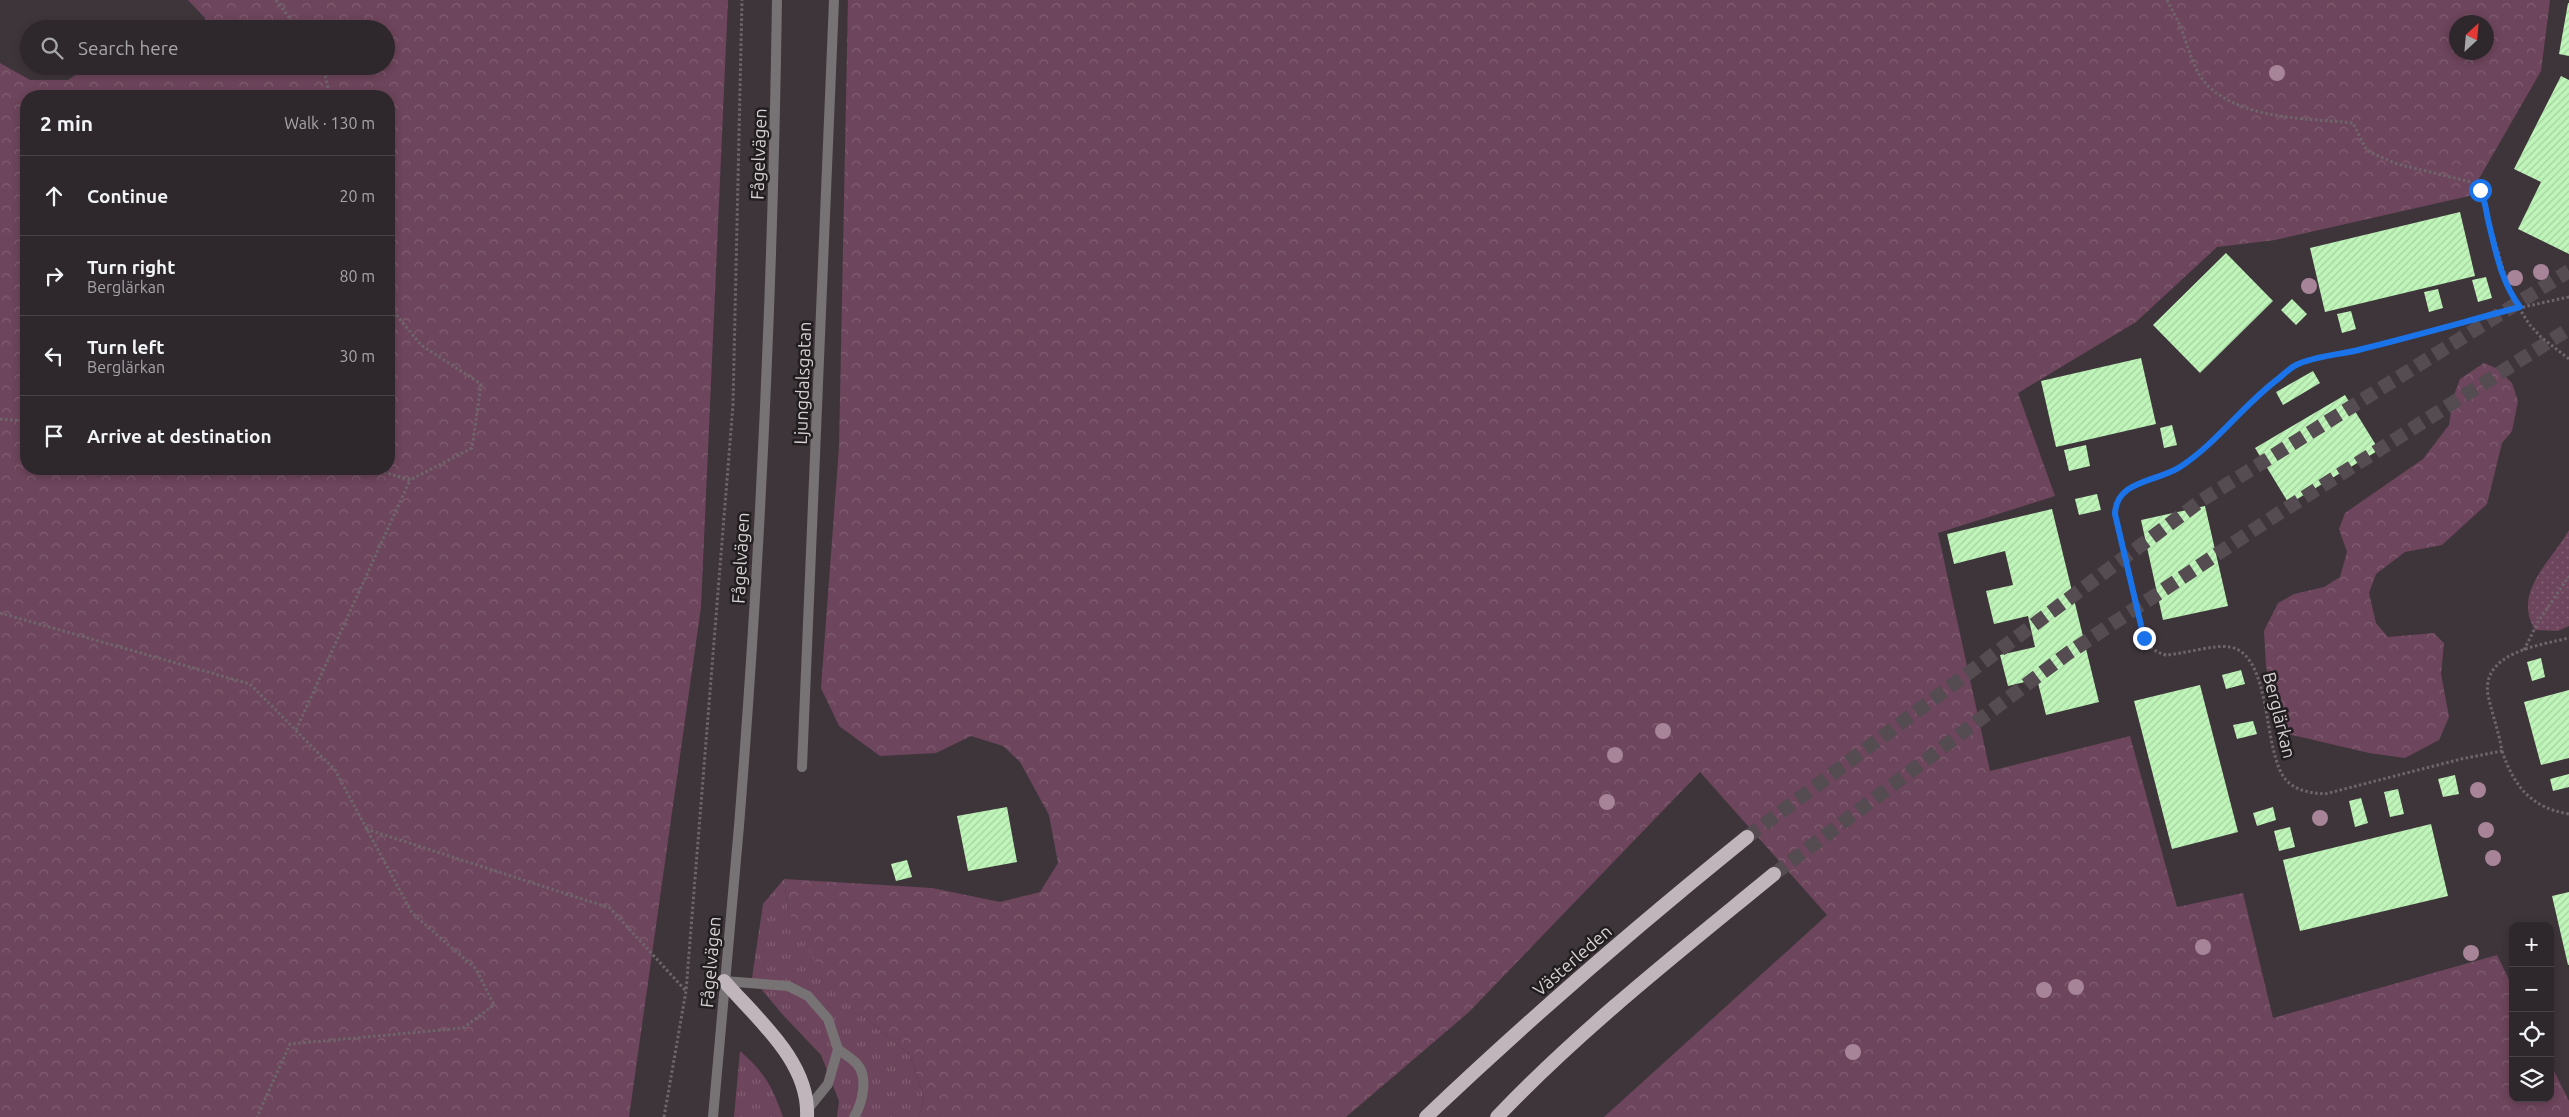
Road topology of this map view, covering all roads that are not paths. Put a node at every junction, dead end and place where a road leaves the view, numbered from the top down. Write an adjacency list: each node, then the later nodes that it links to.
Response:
1 (777, 0): 6 (street, Fågelvägen)
2 (834, 0): 3 (street, Ljungdalsgatan)
3 (802, 767)
4 (1747, 837): 11 (highway, Västerleden)
5 (1774, 874): 12 (highway)
6 (724, 982): 7 (street); 8 (highway); 9 (street, Fågelvägen)
7 (838, 1049): 8 (street); 10 (street)
8 (809, 1114)
9 (712, 1117)
10 (854, 1117)
11 (1426, 1117)
12 (1497, 1117)

